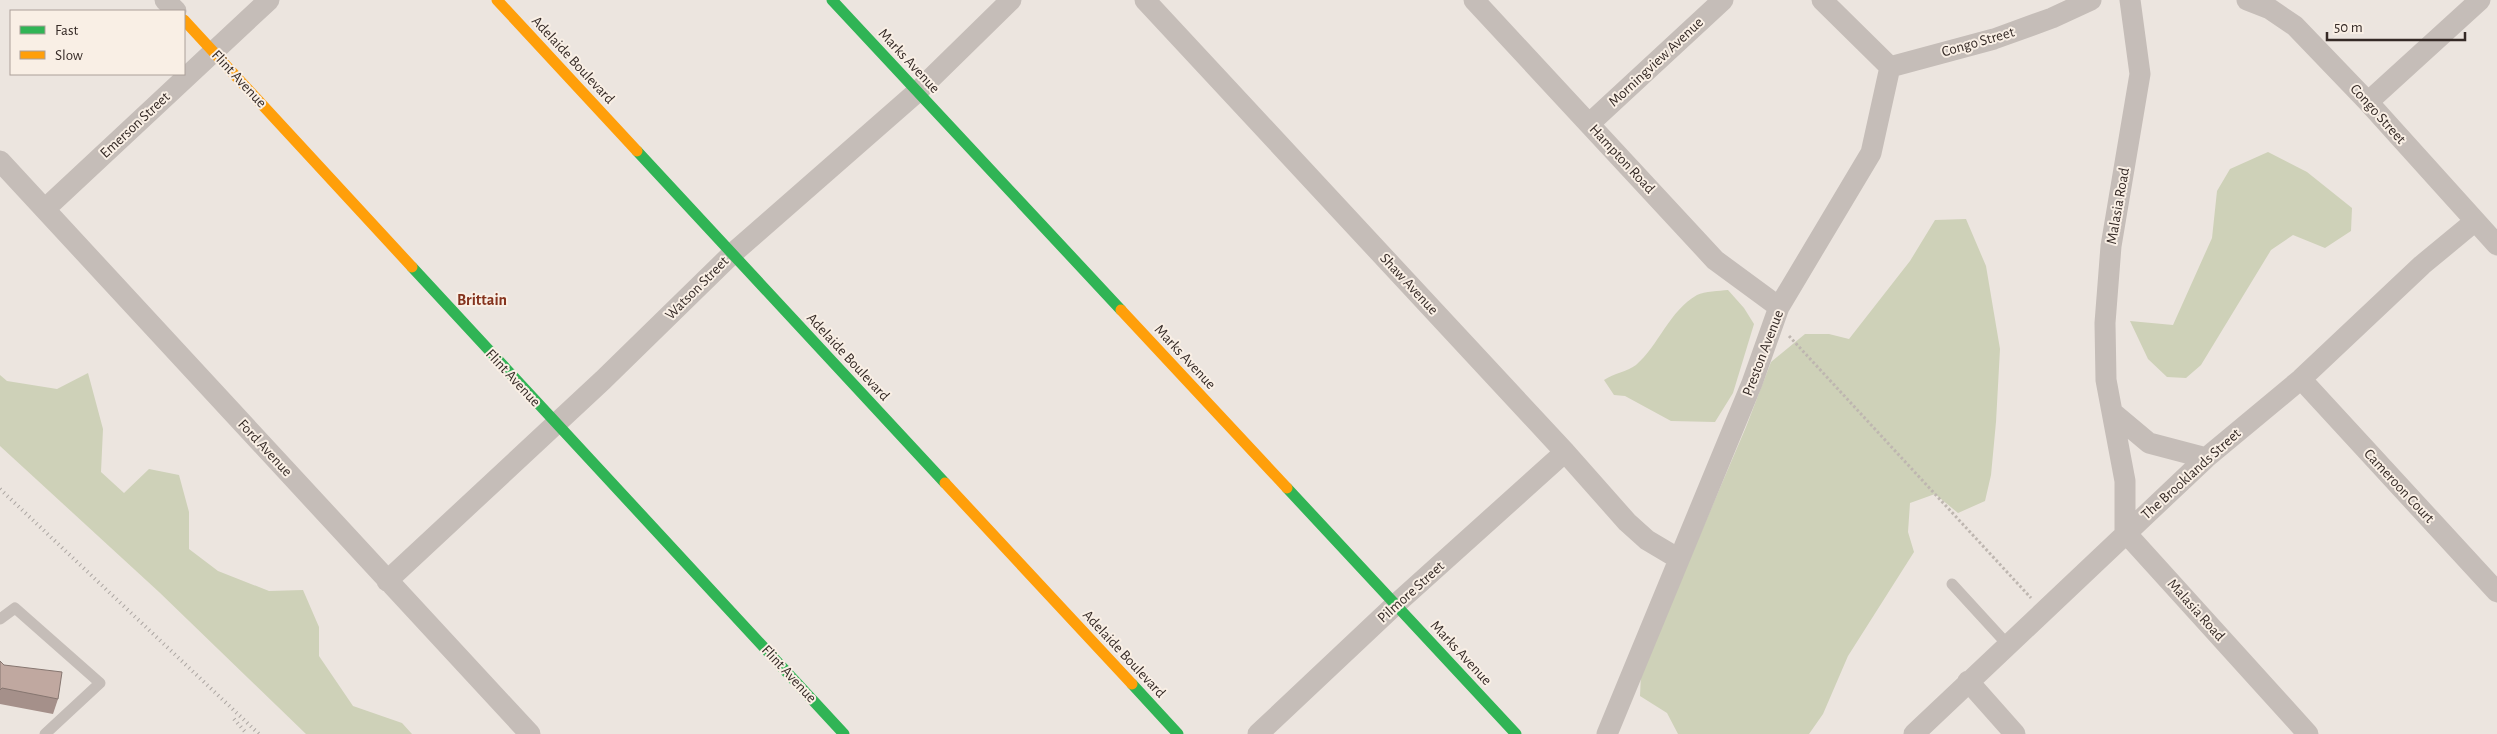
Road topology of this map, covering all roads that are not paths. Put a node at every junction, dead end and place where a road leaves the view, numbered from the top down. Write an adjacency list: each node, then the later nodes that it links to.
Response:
1 (165, 0): 14 (street)
2 (269, 0): 16 (street, Emerson Street)
3 (497, 0): 25 (street, Adelaide Boulevard)
4 (832, 0): 18 (street, Marks Avenue)
5 (1011, 0): 18 (street, Watson Street)
6 (1145, 0): 30 (street, Shaw Avenue)
7 (1474, 0): 20 (street, Hampton Road)
8 (1723, 0): 20 (street, Morningview Avenue)
9 (1822, 0): 17 (street)
10 (2091, 0): 17 (street, Congo Street)
11 (2130, 0): 28 (street, Malasia Road)
12 (2247, 0): 19 (street, Congo Street)
13 (2480, 0): 19 (street)
14 (175, 10)
15 (185, 21): 16 (street, Flint Avenue)
16 (213, 51): 22 (street, Emerson Street); 29 (street, Flint Avenue)
17 (1890, 67): 26 (street, Preston Avenue)
18 (917, 92): 25 (street, Watson Street); 37 (street, Marks Avenue)
19 (2368, 102): 23 (street, Congo Street)
20 (1589, 124): 26 (street, Hampton Road)
21 (0, 161): 22 (street, Ford Avenue)
22 (45, 209): 34 (street, Ford Avenue)
23 (2474, 222): 24 (street, Congo Street); 27 (street, The Brooklands Street)
24 (2497, 245)
25 (732, 254): 29 (street, Watson Street); 44 (street, Adelaide Boulevard)
26 (1777, 314): 33 (street, Preston Avenue)
27 (2300, 378): 31 (street, The Brooklands Street); 36 (street, Cameroon Court)
28 (2112, 412): 31 (street); 32 (street, Malasia Road)
29 (555, 424): 34 (street, Watson Street); 43 (street, Flint Avenue)
30 (1565, 452): 33 (street, Shaw Avenue); 37 (street, Pilmore Street)
31 (2206, 458): 32 (street, The Brooklands Street)
32 (2125, 532): 39 (street, The Brooklands Street); 50 (street, Malasia Road)
33 (1679, 559): 47 (street, Preston Avenue)
34 (387, 581): 42 (street, Ford Avenue)
35 (1952, 584): 39 (lane)
36 (2497, 592)
37 (1395, 605): 45 (street, Pilmore Street); 46 (street, Marks Avenue)
38 (0, 619): 41 (lane)
39 (2007, 644): 40 (street, The Brooklands Street)
40 (1968, 681): 48 (street, The Brooklands Street); 49 (street)
41 (45, 734)
42 (530, 734)
43 (844, 734)
44 (1178, 734)
45 (1258, 734)
46 (1516, 734)
47 (1608, 734)
48 (1914, 734)
49 (2015, 734)
50 (2308, 734)

